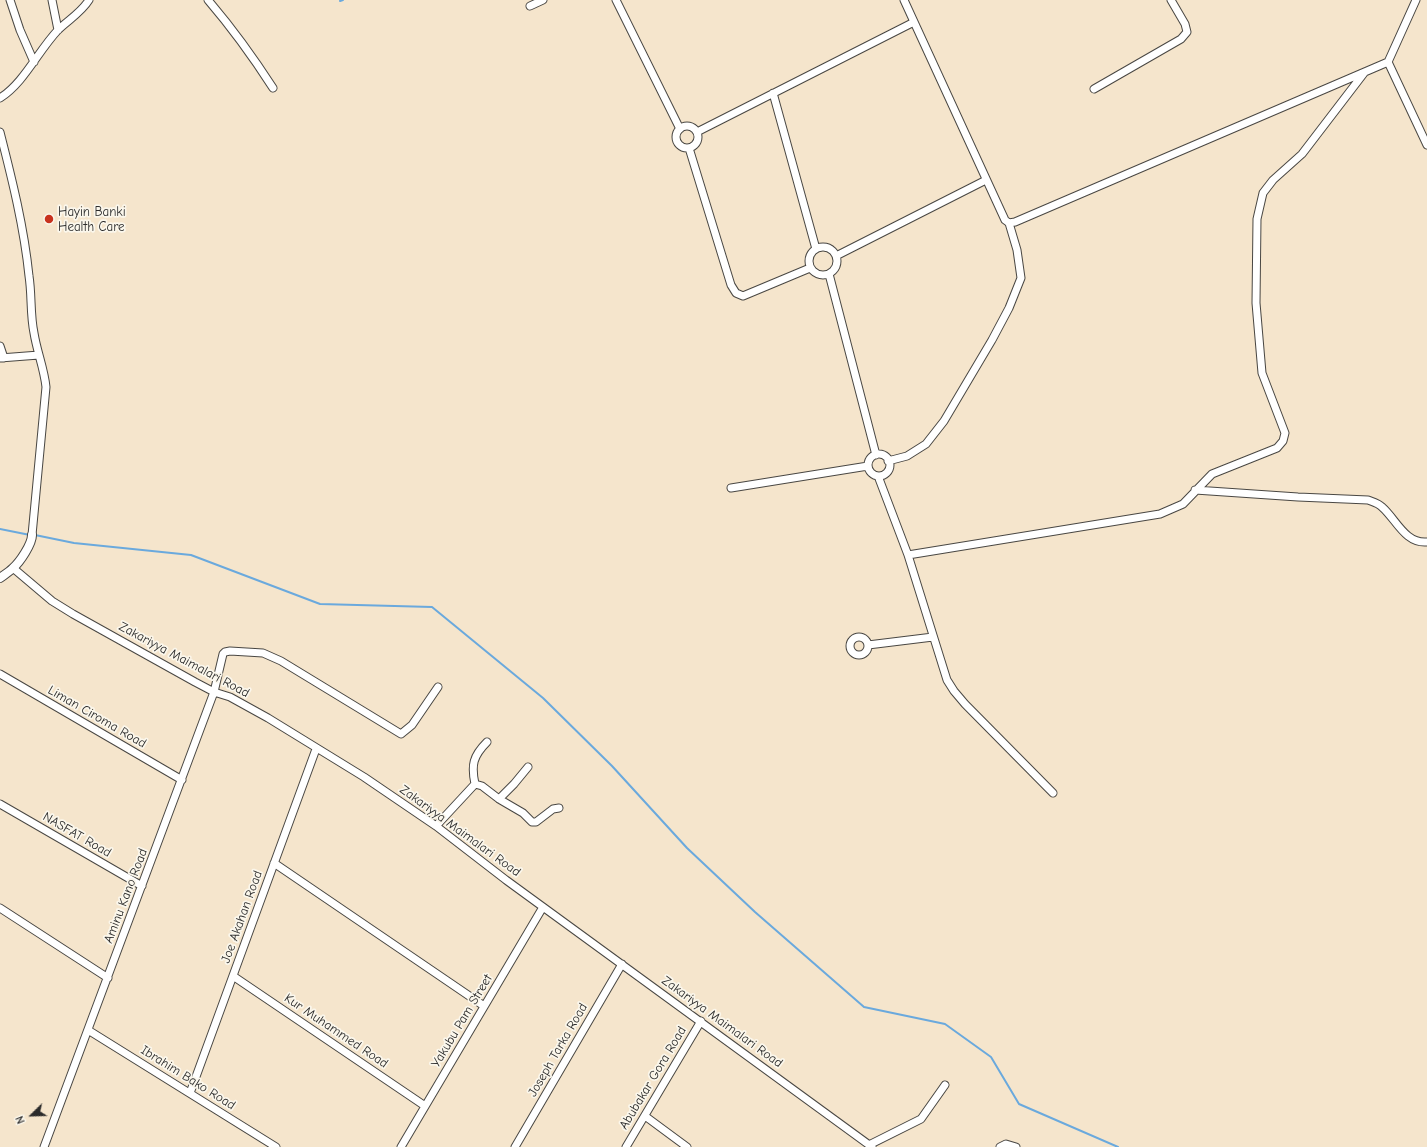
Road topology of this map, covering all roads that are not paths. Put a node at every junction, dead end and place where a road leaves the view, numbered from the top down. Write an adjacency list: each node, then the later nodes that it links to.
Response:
1 (10, 0): 13 (street)
2 (52, 0): 12 (street)
3 (89, 0): 12 (street)
4 (208, 0): 16 (street)
5 (543, 0): 10 (street)
6 (616, 0): 20 (street)
7 (904, 0): 11 (street)
8 (1171, 0): 17 (street)
9 (1416, 0): 14 (street)
10 (530, 6)
11 (914, 22): 18 (street); 26 (street)
12 (58, 30): 13 (street)
13 (34, 62): 19 (street)
14 (1388, 62): 15 (street); 21 (street)
15 (1364, 73): 27 (street); 40 (street)
16 (273, 88)
17 (1094, 89)
18 (773, 93): 23 (street); 28 (street)
19 (0, 98)
20 (680, 129): 23 (street); 25 (street)
21 (1424, 129): 24 (street)
22 (0, 132): 33 (street)
23 (697, 132): 25 (street)
24 (1427, 145)
25 (689, 148): 30 (street)
26 (986, 180): 27 (street); 29 (street)
27 (1009, 223): 36 (street)
28 (816, 249): 29 (street); 30 (street)
29 (836, 256): 31 (street)
30 (810, 268): 31 (street)
31 (829, 274): 35 (street)
32 (0, 346): 34 (street)
33 (39, 354): 34 (street); 41 (street)
34 (2, 358)
35 (876, 455): 36 (street); 37 (street)
36 (888, 461): 38 (street)
37 (868, 466): 38 (street); 39 (street)
38 (878, 476): 43 (street)
39 (731, 488)
40 (1195, 490): 42 (street); 43 (street)
41 (32, 538): 44 (street)
42 (1427, 542)
43 (908, 555): 46 (street)
44 (13, 568): 45 (street); 50 (street, Zakariyya Maimalari Road)
45 (0, 578)
46 (933, 637): 47 (street); 56 (street)
47 (868, 645)
48 (0, 674): 54 (street, Liman Ciroma Road)
49 (438, 687): 50 (street, Aminu Kano Road)
50 (214, 692): 52 (street, Zakariyya Maimalari Road); 54 (street, Aminu Kano Road)
51 (487, 742): 55 (street)
52 (316, 749): 60 (street, Zakariyya Maimalari Road); 61 (street, Joe Akahan Road)
53 (528, 767): 57 (street)
54 (182, 780): 62 (street, Aminu Kano Road)
55 (475, 784): 57 (street); 60 (street)
56 (1053, 793)
57 (499, 799): 59 (street)
58 (0, 804): 62 (street, NASFAT Road)
59 (559, 808)
60 (436, 826): 63 (street, Zakariyya Maimalari Road)
61 (274, 863): 66 (street, Joe Akahan Road); 68 (street)
62 (142, 886): 67 (street, Aminu Kano Road)
63 (543, 907): 65 (street, Zakariyya Maimalari Road); 68 (street, Yakubu Pam Street)
64 (0, 908): 67 (street)
65 (622, 964): 69 (street, Zakariyya Maimalari Road); 79 (street, Joseph Tarka Road)
66 (233, 976): 72 (street, Joe Akahan Road); 73 (street, Kur Muhammed Road)
67 (108, 978): 70 (street, Aminu Kano Road)
68 (484, 1006): 73 (street, Yakubu Pam Street)
69 (701, 1021): 74 (street, Abubakar Gora Road); 75 (street, Zakariyya Maimalari Road)
70 (88, 1030): 72 (street, Ibrahim Bako Road); 76 (street, Aminu Kano Road)
71 (945, 1085): 75 (street)
72 (190, 1093): 77 (street, Ibrahim Bako Road)
73 (425, 1106): 78 (street, Yakubu Pam Street)
74 (645, 1116): 80 (street, Abubakar Gora Road); 81 (street)
75 (871, 1146)
76 (44, 1147)
77 (276, 1147)
78 (401, 1147)
79 (515, 1147)
80 (626, 1147)
81 (687, 1147)
82 (1000, 1147): 83 (street)
83 (1016, 1147)

